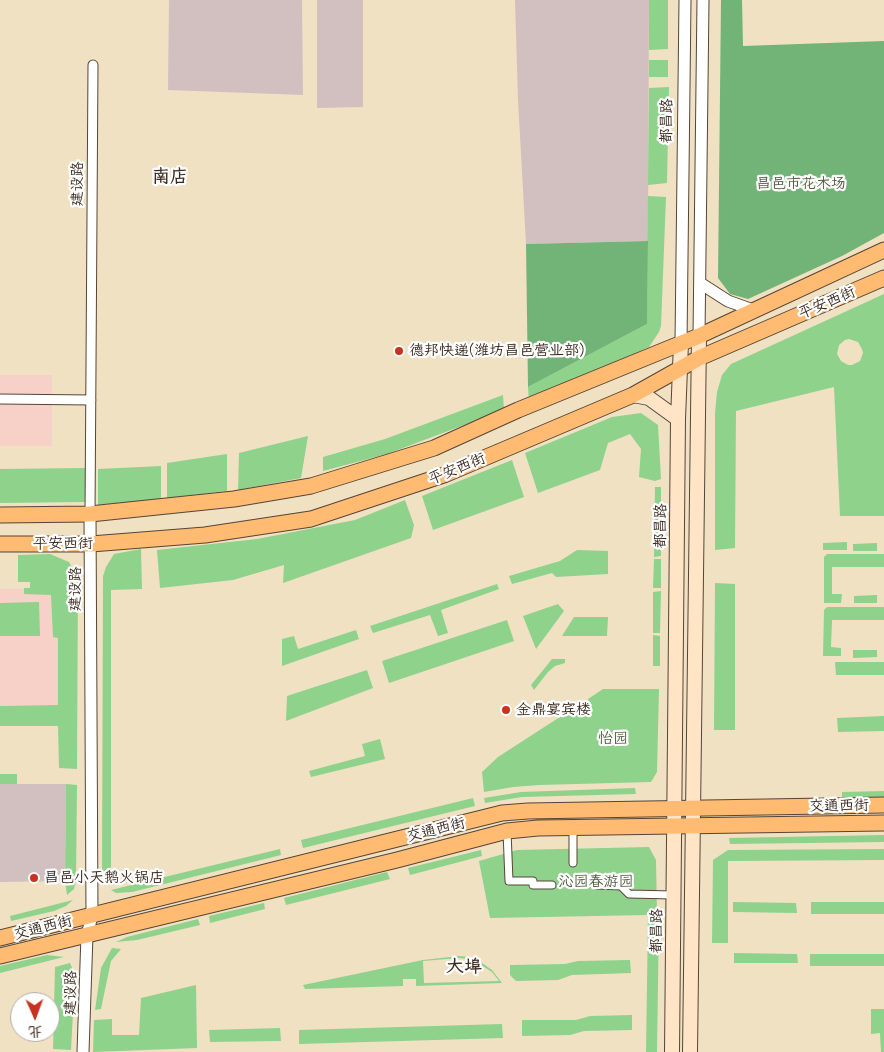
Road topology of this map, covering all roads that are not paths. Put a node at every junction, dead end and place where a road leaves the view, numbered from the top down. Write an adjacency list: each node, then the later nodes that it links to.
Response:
1 (685, 0): 9 (street, 都昌路)
2 (703, 0): 6 (street)
3 (93, 65): 14 (street, 建设路)
4 (884, 250): 7 (main road, 平安西街)
5 (884, 278): 10 (main road, 平安西街)
6 (700, 283): 7 (street); 8 (street)
7 (754, 310): 8 (main road, 平安西街)
8 (699, 336): 9 (main road, 平安西街); 10 (main road)
9 (681, 343): 11 (main road, 都昌路); 17 (main road, 平安西街)
10 (699, 358): 11 (main road, 平安西街); 21 (main road)
11 (681, 367): 12 (main road, 平安西街); 15 (main road, 都昌路)
12 (633, 395): 15 (main road); 19 (main road, 平安西街)
13 (0, 400): 14 (street)
14 (91, 400): 17 (street, 建设路)
15 (678, 419): 22 (main road, 都昌路)
16 (0, 514): 17 (main road, 平安西街)
17 (90, 514): 19 (street, 建设路)
18 (0, 544): 19 (main road, 平安西街)
19 (91, 544): 32 (street, 建设路)
20 (884, 806): 21 (main road, 交通西街)
21 (693, 808): 22 (main road, 交通西街); 25 (main road)
22 (674, 809): 24 (main road, 都昌路); 32 (main road, 交通西街)
23 (884, 823): 25 (main road, 交通西街)
24 (674, 826): 25 (main road, 交通西街); 26 (main road, 交通西街); 31 (main road, 都昌路)
25 (693, 826): 38 (main road)
26 (572, 828): 27 (main road, 交通西街); 28 (street)
27 (507, 831): 29 (street); 33 (main road, 交通西街)
28 (573, 863)
29 (552, 885)
30 (598, 885): 31 (street)
31 (673, 895): 37 (main road, 都昌路)
32 (92, 916): 33 (street, 建设路); 34 (main road, 交通西街)
33 (87, 935): 35 (main road, 交通西街); 36 (street, 建设路)
34 (0, 938)
35 (0, 956)
36 (84, 1052)
37 (672, 1052)
38 (690, 1052)

